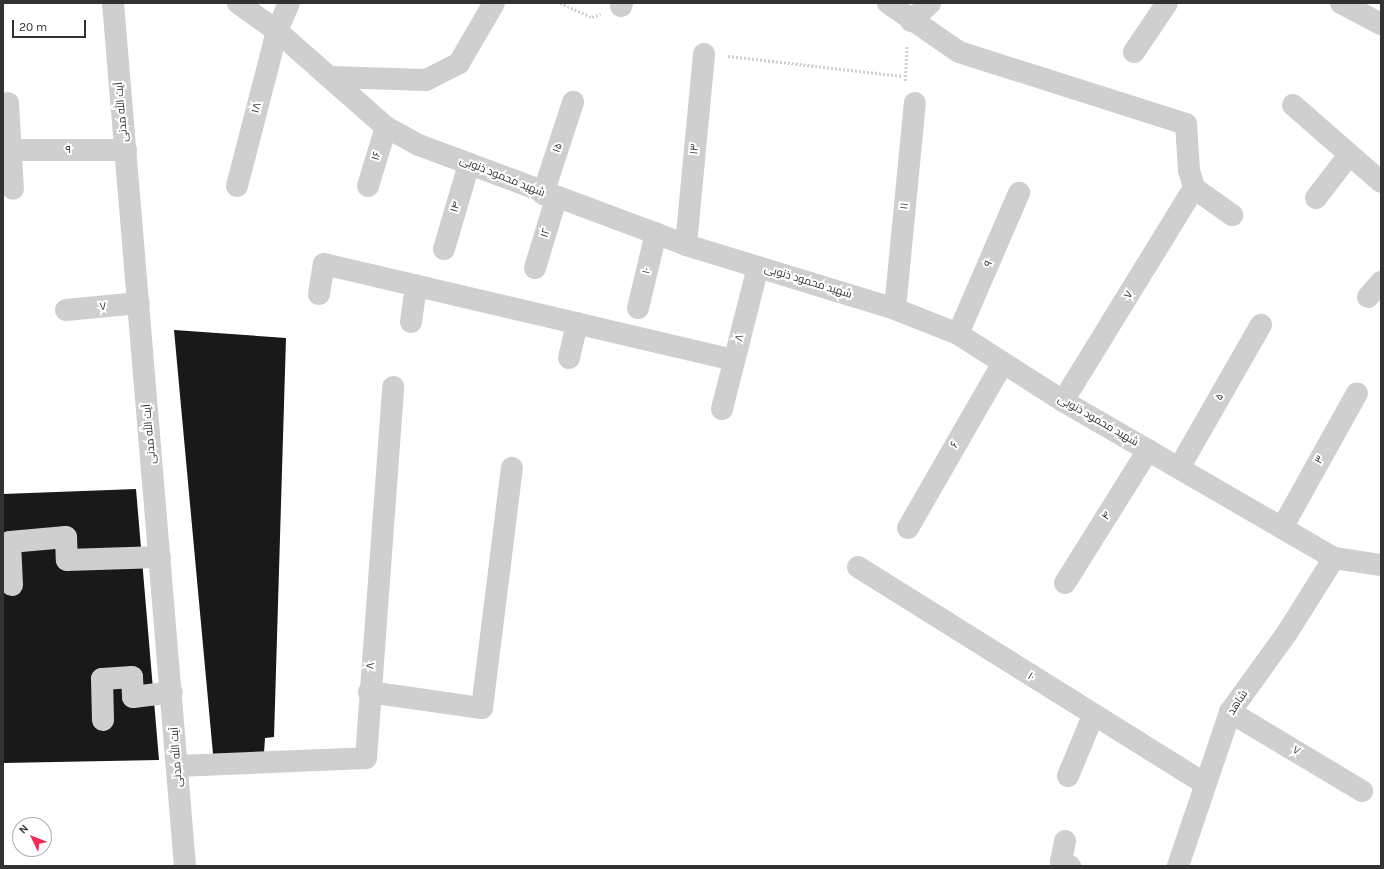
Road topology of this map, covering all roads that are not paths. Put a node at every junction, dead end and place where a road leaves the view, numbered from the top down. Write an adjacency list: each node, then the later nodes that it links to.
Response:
1 (113, 3): 21 (street, آیت الله مدنی)
2 (238, 3): 11 (street, شهید محمود ذنوبی)
3 (289, 3): 11 (street, ۱۸)
4 (494, 3): 14 (street)
5 (888, 3): 9 (street)
6 (930, 3): 9 (street)
7 (1167, 3): 12 (street)
8 (1341, 3): 10 (street)
9 (911, 21): 27 (street)
10 (1381, 24)
11 (277, 31): 14 (street, شهید محمود ذنوبی); 25 (street, ۱۸)
12 (1134, 52)
13 (704, 54): 34 (street, ۱۳)
14 (331, 77): 19 (street, شهید محمود ذنوبی)
15 (572, 102): 30 (street, ۱۵)
16 (8, 103): 20 (street)
17 (915, 104): 42 (street, ۱۱)
18 (1293, 105): 22 (street)
19 (386, 127): 23 (street, شهید محمود ذنوبی); 26 (street, ۱۶)
20 (10, 150): 21 (street, ۹); 28 (street)
21 (126, 150): 40 (street, آیت الله مدنی)
22 (1349, 155): 24 (street); 31 (street)
23 (469, 164): 30 (street, شهید محمود ذنوبی); 35 (street, ۱۴)
24 (1381, 182)
25 (236, 186)
26 (368, 186)
27 (1194, 188): 32 (street); 53 (street, ۷)
28 (13, 189)
29 (1020, 193): 47 (street, ۹)
30 (550, 196): 33 (street, شهید محمود ذنوبی); 37 (street, ۱۲)
31 (1316, 198)
32 (1232, 216)
33 (656, 234): 34 (street, شهید محمود ذنوبی); 41 (street, ۱۰)
34 (686, 245): 36 (street, شهید محمود ذنوبی)
35 (444, 249)
36 (758, 267): 42 (street, شهید محمود ذنوبی); 49 (street, ۸)
37 (535, 268)
38 (416, 285): 39 (street); 44 (street); 45 (street)
39 (319, 294)
40 (139, 303): 43 (street, ۷); 60 (street, آیت الله مدنی)
41 (638, 308)
42 (895, 309): 47 (street, شهید محمود ذنوبی)
43 (66, 310)
44 (411, 322)
45 (577, 323): 48 (street); 49 (street)
46 (1261, 325): 57 (street, ۵)
47 (958, 334): 50 (street, شهید محمود ذنوبی)
48 (569, 358)
49 (734, 360): 54 (street, ۸)
50 (1003, 363): 53 (street, شهید محمود ذنوبی); 58 (street, ۶)
51 (393, 387): 67 (street, ۸)
52 (1357, 393): 59 (street, ۳)
53 (1063, 401): 55 (street, شهید محمود ذنوبی)
54 (722, 409)
55 (1148, 450): 57 (street, شهید محمود ذنوبی); 64 (street, ۴)
56 (512, 468): 67 (street)
57 (1179, 468): 59 (street, شهید محمود ذنوبی)
58 (908, 528)
59 (1282, 528): 61 (street, شهید محمود ذنوبی)
60 (160, 558): 65 (street); 66 (street, آیت الله مدنی)
61 (1334, 558): 62 (street, شهید محمود ذنوبی); 68 (street, شاهد)
62 (1381, 565)
63 (858, 567): 69 (street, ۱۰)
64 (1065, 583)
65 (12, 585)
66 (172, 692): 70 (street); 71 (street, آیت الله مدنی)
67 (370, 692): 71 (street, ۸)
68 (1230, 712): 73 (street, شاهد); 74 (street, ۷)
69 (1093, 716): 72 (street); 73 (street, ۱۰)
70 (104, 720)
71 (178, 766): 76 (street, آیت الله مدنی)
72 (1068, 776)
73 (1205, 784): 78 (street, شاهد)
74 (1362, 791)
75 (1065, 841): 77 (street)
76 (185, 866)
77 (1070, 866)
78 (1178, 866)

